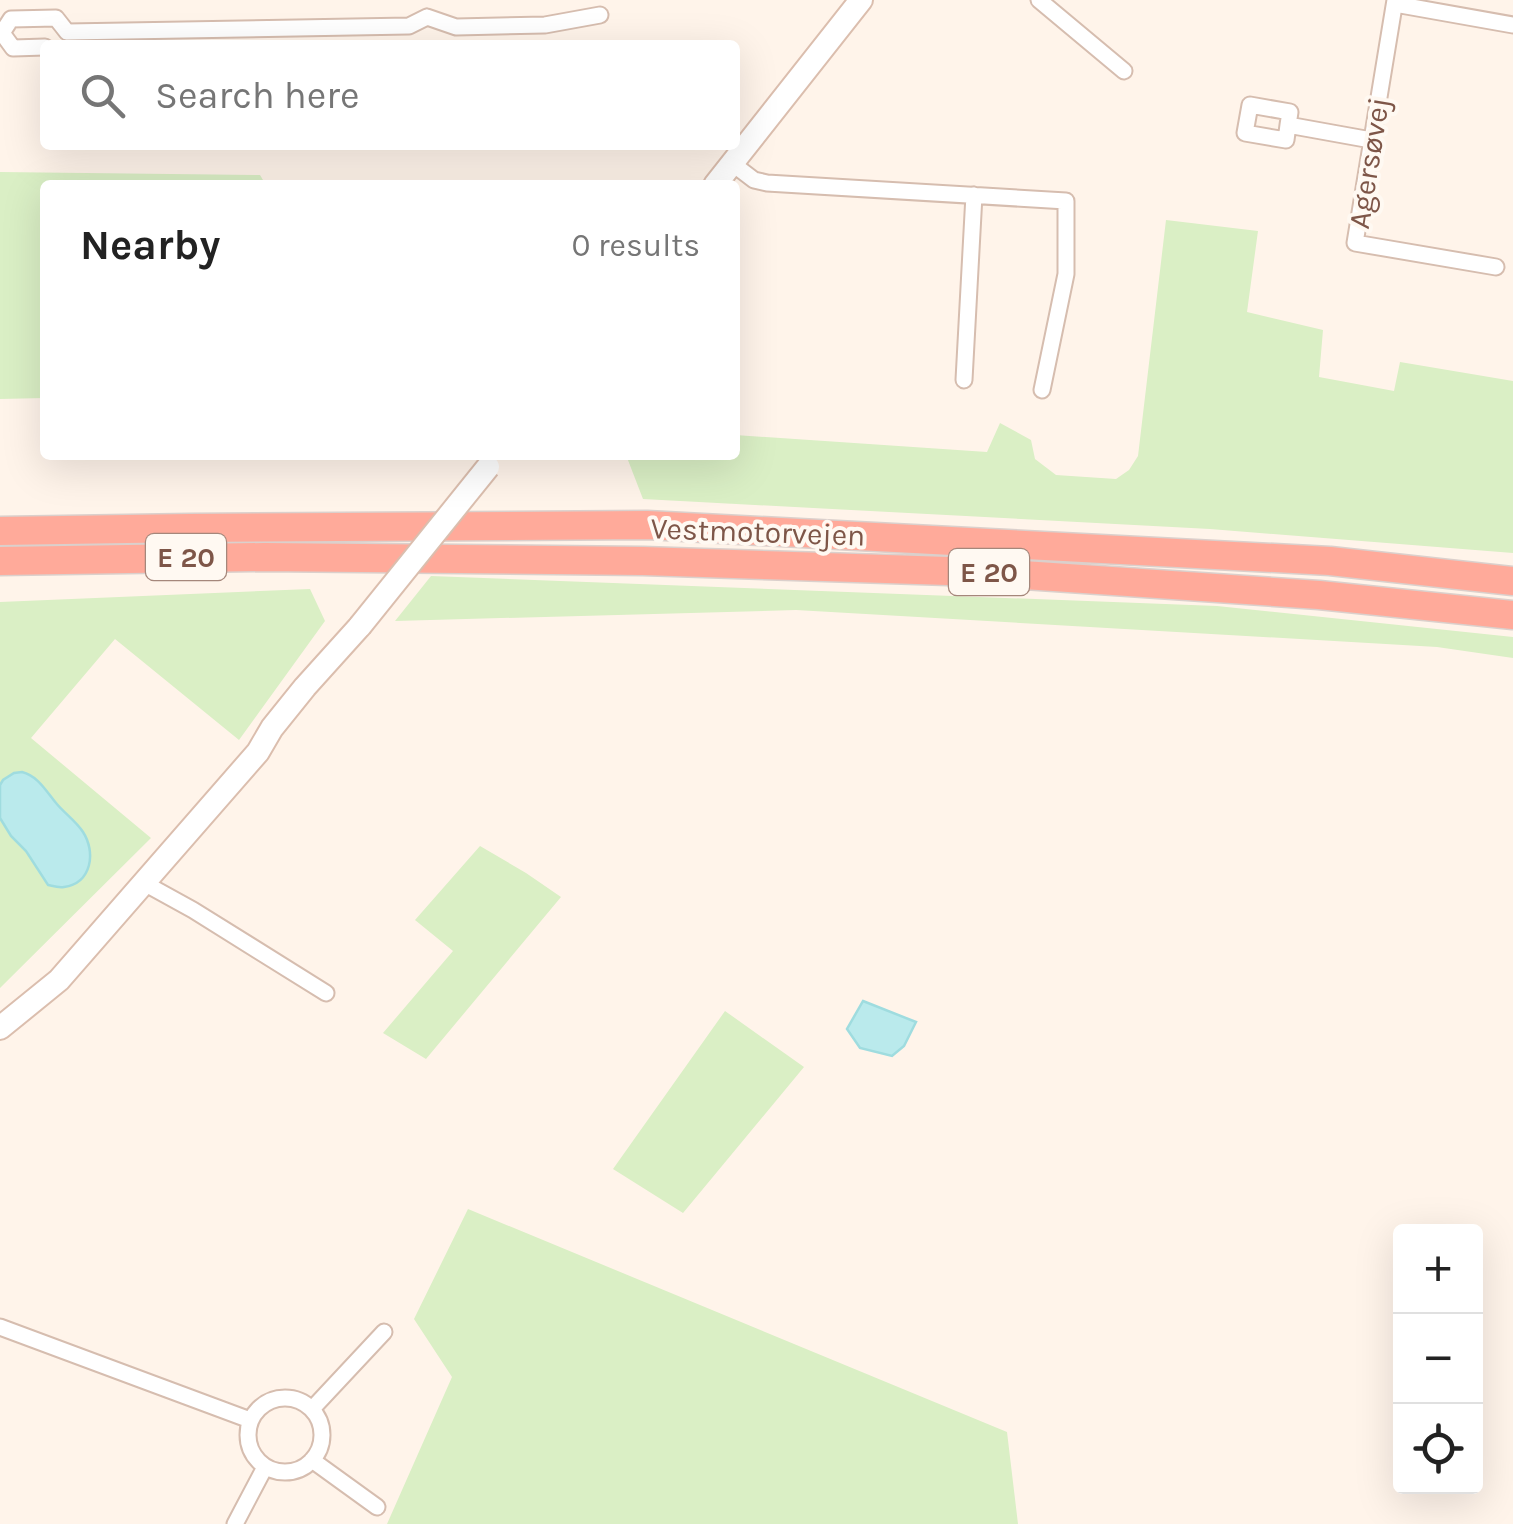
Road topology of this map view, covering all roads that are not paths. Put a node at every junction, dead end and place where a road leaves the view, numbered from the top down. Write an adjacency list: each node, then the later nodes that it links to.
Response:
1 (436, 0): 6 (street)
2 (861, 0): 14 (street)
3 (1039, 0): 11 (street)
4 (1395, 2): 7 (street, Agersøvej); 13 (street, Agersøvej)
5 (600, 15): 6 (street)
6 (427, 17): 9 (street)
7 (1513, 25)
8 (1, 33): 9 (street); 10 (street)
9 (63, 38)
10 (40, 47)
11 (1124, 71)
12 (1288, 125): 13 (street)
13 (1371, 140): 17 (street, Agersøvej)
14 (733, 164): 15 (street); 16 (street)
15 (720, 180)
16 (974, 195): 18 (street); 19 (street)
17 (1496, 267)
18 (964, 380)
19 (1042, 390)
20 (493, 461): 27 (street, bridge)
21 (0, 531): 25 (highway, Vestmotorvejen / E 20)
22 (264, 557): 23 (highway, Vestmotorvejen / E 20); 24 (highway); 26 (highway, Vestmotorvejen / E 20)
23 (0, 561)
24 (0, 576)
25 (1513, 581)
26 (1513, 615)
27 (144, 883): 28 (street); 29 (street)
28 (326, 993)
29 (0, 1028)
30 (0, 1328): 33 (street)
31 (384, 1332): 32 (street)
32 (312, 1409): 33 (street); 34 (street)
33 (250, 1420): 35 (street)
34 (312, 1460): 35 (street); 36 (street)
35 (265, 1467): 37 (street)
36 (377, 1507)
37 (235, 1524)

